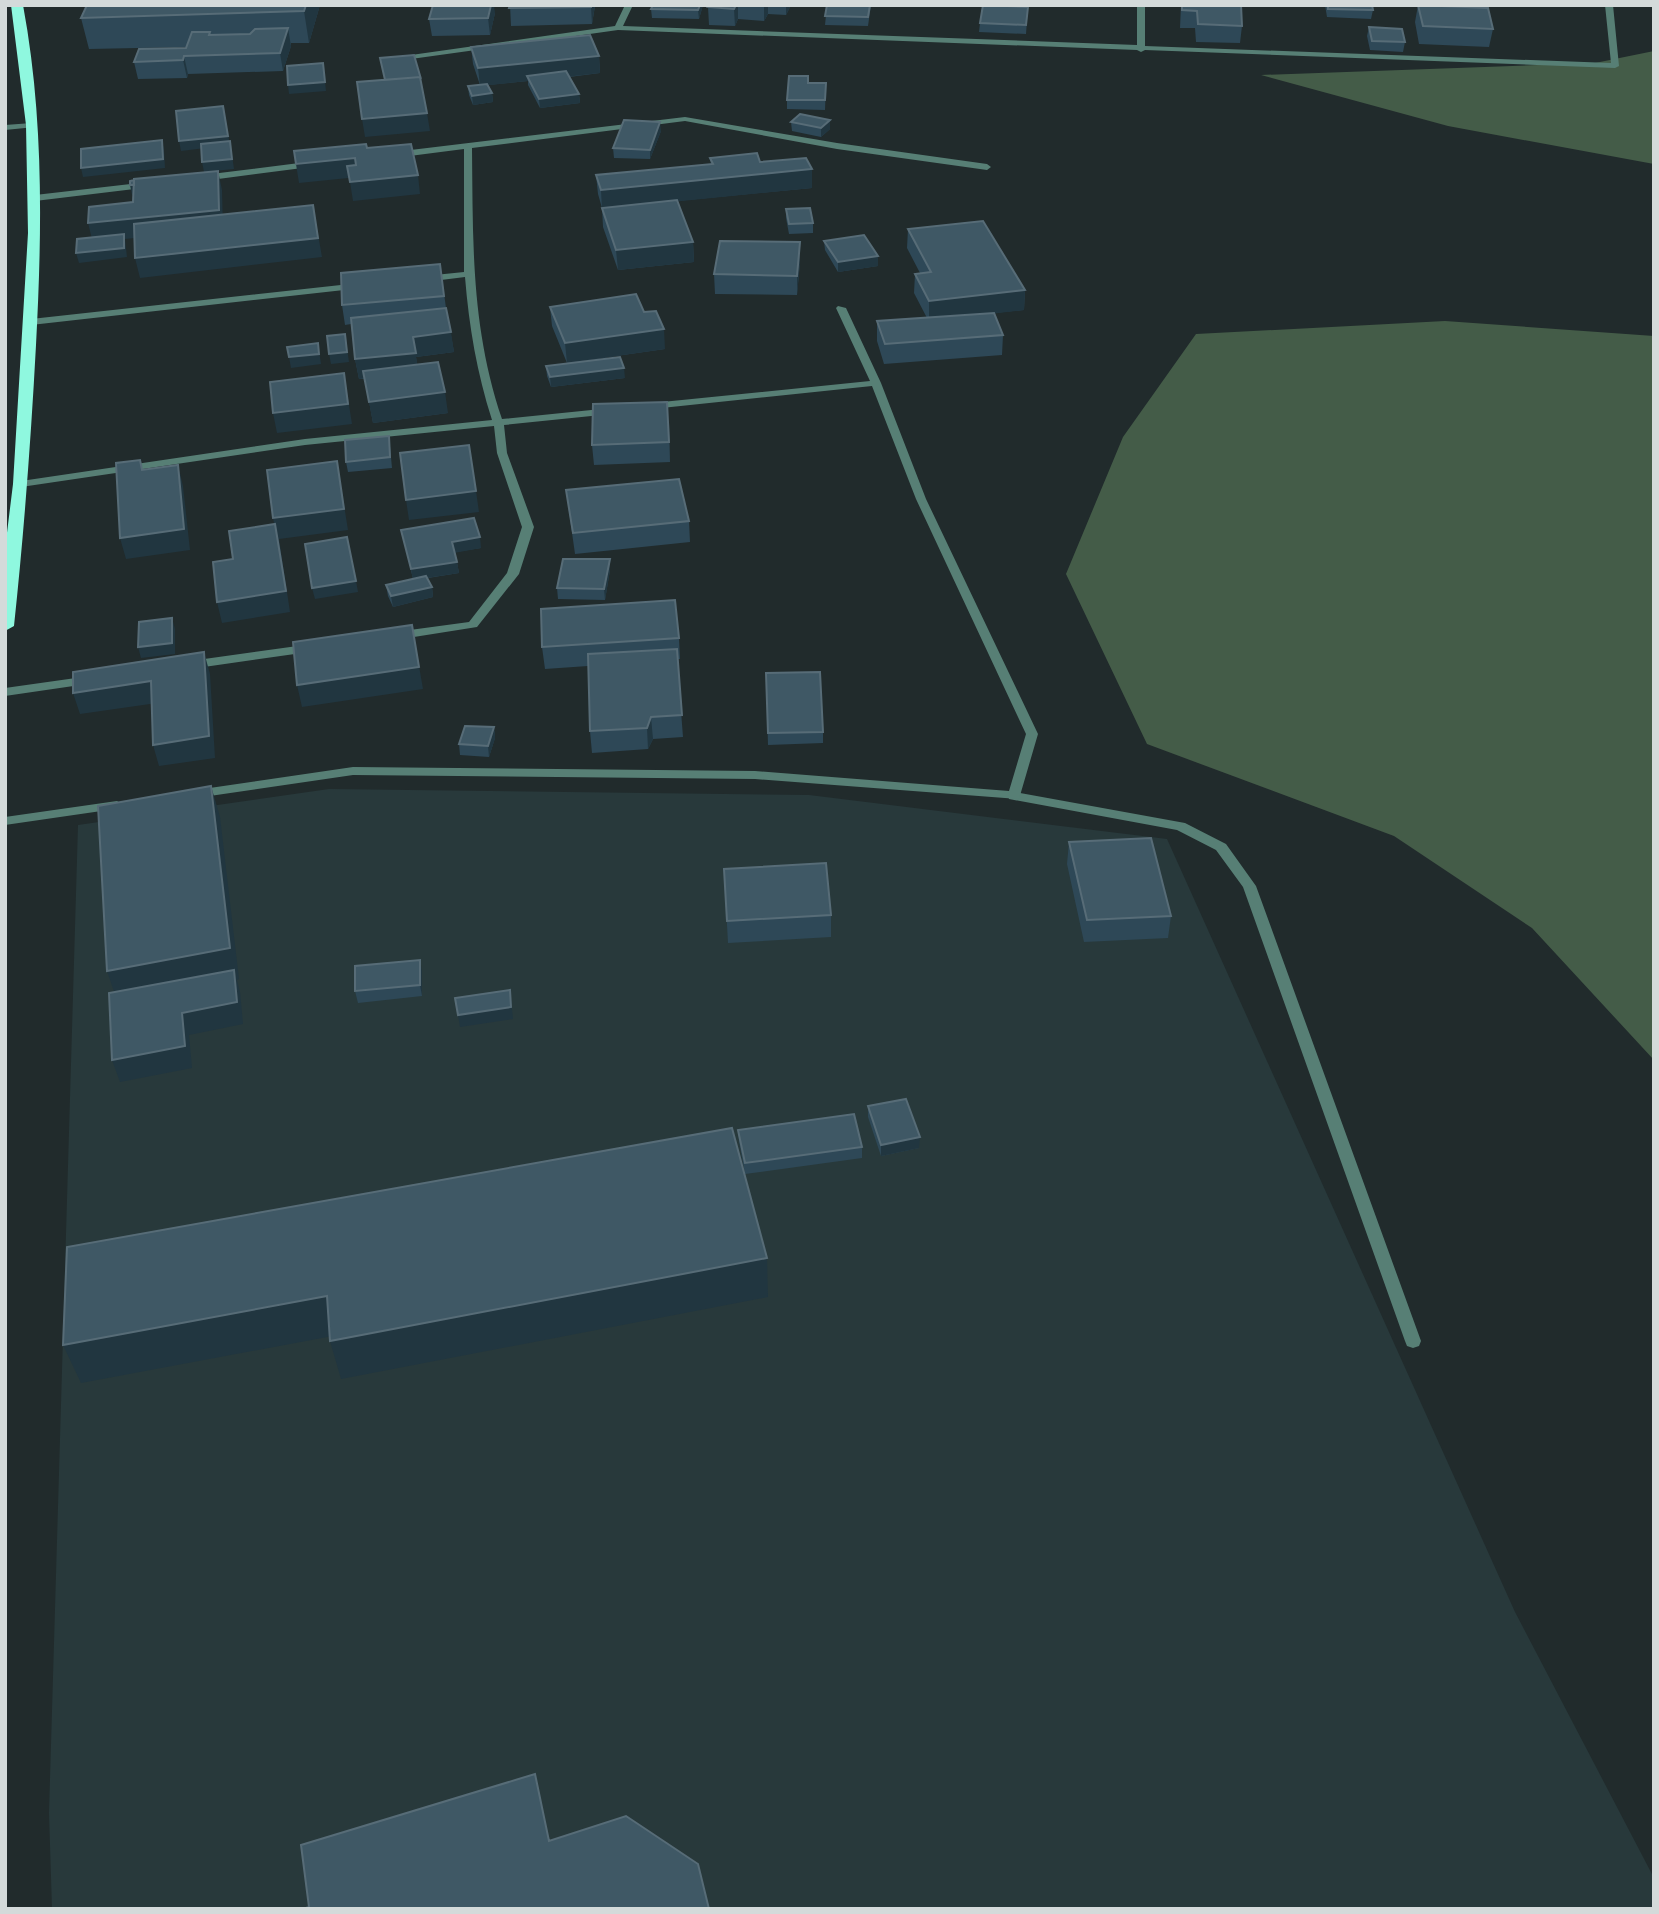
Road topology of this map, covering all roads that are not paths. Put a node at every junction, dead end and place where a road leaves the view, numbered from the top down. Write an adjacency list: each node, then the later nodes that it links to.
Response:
1 (17, 5): 8 (highway)
2 (629, 5): 5 (street)
3 (1141, 5): 6 (street)
4 (1609, 5): 6 (street)
5 (618, 28): 6 (street); 7 (street)
6 (1141, 50)
7 (411, 57)
8 (32, 125): 9 (street); 16 (highway)
9 (5, 128)
10 (468, 145): 11 (street); 13 (street); 17 (street)
11 (387, 155)
12 (319, 164): 14 (street)
13 (987, 167)
14 (197, 178)
15 (156, 184): 16 (street)
16 (35, 198): 21 (highway)
17 (470, 274): 18 (street); 25 (street)
18 (415, 280)
19 (374, 284): 21 (street)
20 (841, 307): 22 (street)
21 (31, 322): 26 (highway)
22 (877, 383): 23 (street); 34 (street)
23 (645, 407)
24 (618, 410): 25 (street)
25 (499, 424): 26 (street); 28 (street)
26 (21, 484): 27 (highway)
27 (5, 626)
28 (377, 638)
29 (322, 646): 30 (street)
30 (170, 668)
31 (102, 678): 32 (street)
32 (5, 692)
33 (179, 796): 34 (street)
34 (1014, 796): 37 (street)
35 (125, 804): 36 (street)
36 (5, 821)
37 (1413, 1341)

